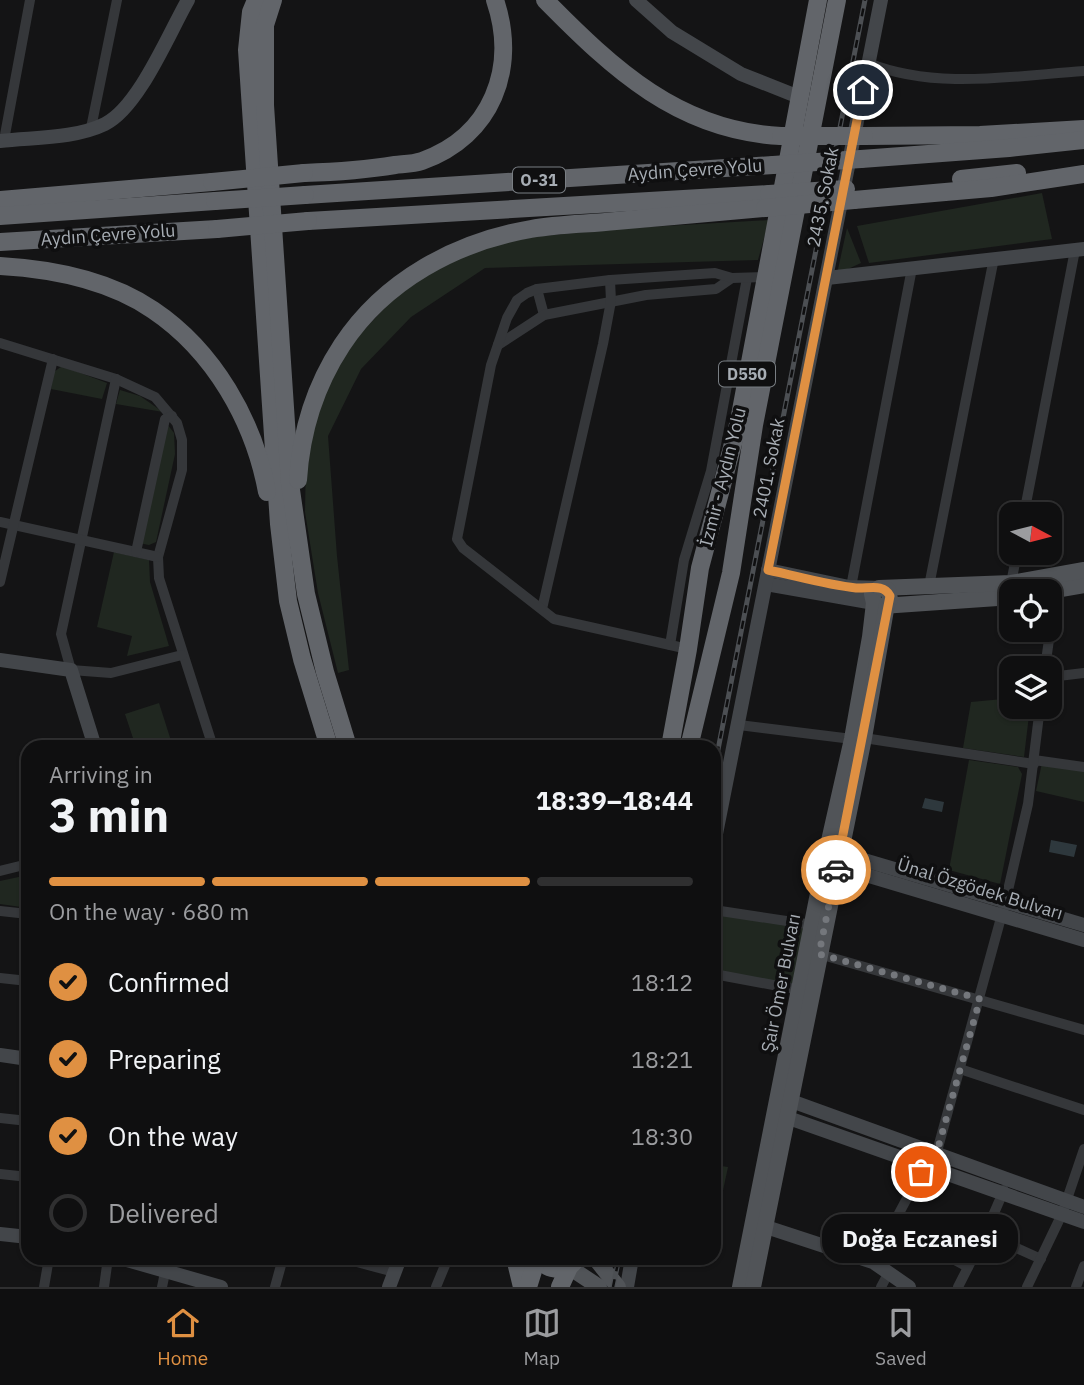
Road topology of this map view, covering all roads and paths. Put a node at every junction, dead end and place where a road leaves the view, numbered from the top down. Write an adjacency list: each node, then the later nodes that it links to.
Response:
1 (30, 0): 17 (street)
2 (117, 0): 15 (street)
3 (188, 0): 15 (street)
4 (256, 0): 65 (highway)
5 (273, 0): 47 (highway)
6 (495, 0): 22 (highway, bridge)
7 (545, 0): 16 (highway, bridge)
8 (636, 0): 14 (street)
9 (818, 0): 14 (highway, İzmir - Aydın Yolu / D550)
10 (837, 0): 50 (highway, İzmir - Aydın Yolu / D550)
11 (881, 0): 12 (street, 2435. Sokak)
12 (868, 63): 13 (street); 33 (street, 2435. Sokak)
13 (1084, 71)
14 (799, 97): 30 (highway, İzmir - Aydın Yolu / D550)
15 (91, 128): 17 (street)
16 (1084, 129)
17 (2, 140)
18 (1084, 140): 24 (highway, Aydın Çevre Yolu / O-31, bridge)
19 (1084, 165): 21 (highway, Aydın Çevre Yolu / O-31)
20 (1084, 174): 21 (highway)
21 (855, 194): 23 (highway, Aydın Çevre Yolu / O-31, bridge)
22 (0, 200)
23 (767, 201): 25 (highway, Aydın Çevre Yolu / O-31, bridge); 47 (highway)
24 (0, 216)
25 (0, 242)
26 (1079, 250): 27 (street); 43 (street)
27 (994, 258): 29 (street); 59 (street)
28 (0, 266): 65 (highway)
29 (912, 268): 33 (street); 61 (street)
30 (765, 277): 32 (street); 48 (highway, İzmir - Aydın Yolu / D550)
31 (732, 278): 32 (street); 34 (street); 36 (street)
32 (747, 278): 68 (street)
33 (827, 278): 53 (street, 2401. Sokak)
34 (610, 280): 35 (street); 36 (street)
35 (537, 289): 37 (street); 39 (street)
36 (611, 301): 37 (street); 67 (street)
37 (544, 315): 39 (street)
38 (0, 343): 40 (street)
39 (498, 345): 67 (street)
40 (53, 359): 41 (street); 45 (street)
41 (116, 379): 42 (street); 46 (street)
42 (172, 416): 49 (street); 51 (street)
43 (1026, 502)
44 (0, 522): 45 (street)
45 (13, 525): 46 (street); 56 (street)
46 (81, 540): 49 (street); 72 (street)
47 (297, 540): 81 (highway)
48 (706, 545): 50 (highway); 54 (highway, İzmir - Aydın Yolu / D550)
49 (136, 552): 51 (street)
50 (734, 552): 58 (highway, İzmir - Aydın Yolu / D550)
51 (158, 557): 70 (street)
52 (1084, 570): 55 (main road)
53 (767, 577): 61 (street); 66 (street); 76 (street, 2401. Sokak)
54 (698, 580): 58 (highway); 69 (highway, İzmir - Aydın Yolu / D550)
55 (1062, 581)
56 (0, 582)
57 (1084, 585): 60 (main road)
58 (727, 586): 83 (highway, İzmir - Aydın Yolu / D550)
59 (929, 586): 62 (main road); 63 (main road)
60 (1062, 586)
61 (851, 587): 62 (street)
62 (882, 588): 66 (main road, Şair Ömer Bulvarı)
63 (999, 592)
64 (999, 594): 66 (main road)
65 (288, 601): 80 (highway)
66 (881, 604): 77 (main road, Şair Ömer Bulvarı)
67 (542, 609): 68 (street)
68 (670, 645): 69 (street)
69 (688, 649): 82 (highway, İzmir - Aydın Yolu / D550)
70 (182, 655): 72 (street); 79 (street)
71 (0, 660): 72 (street)
72 (71, 670): 78 (street)
73 (1084, 673): 74 (street)
74 (1062, 676)
75 (1039, 719): 84 (street)
76 (738, 725): 77 (street); 86 (street, 2401. Sokak)
77 (858, 738): 84 (street); 87 (main road, Şair Ömer Bulvarı)
78 (93, 740)
79 (211, 740)
80 (327, 740)
81 (346, 740)
82 (671, 740)
83 (691, 740)
84 (1034, 762): 85 (street); 90 (street)
85 (1084, 767)
86 (721, 809)
87 (832, 858): 90 (street, Ünal Özgödek Bulvarı); 94 (main road, Şair Ömer Bulvarı); 97 (main road, Şair Ömer Bulvarı)
88 (21, 865): 89 (street)
89 (0, 871)
90 (1003, 909): 95 (street, Ünal Özgödek Bulvarı); 96 (street, Ünal Özgödek Bulvarı); 102 (street)
91 (0, 911): 93 (street)
92 (721, 911): 94 (street)
93 (21, 914)
94 (813, 925): 101 (main road, Şair Ömer Bulvarı)
95 (1084, 925)
96 (1084, 940)
97 (819, 954): 102 (street); 107 (main road, Şair Ömer Bulvarı)
98 (721, 975): 101 (street)
99 (0, 978): 100 (street)
100 (21, 980)
101 (800, 990): 107 (main road, Şair Ömer Bulvarı)
102 (980, 999): 103 (street); 106 (street)
103 (1084, 1030)
104 (0, 1055): 105 (street)
105 (21, 1058)
106 (961, 1069): 108 (street); 112 (street)
107 (783, 1107): 112 (street); 119 (main road, Şair Ömer Bulvarı)
108 (1084, 1110)
109 (0, 1118): 110 (street)
110 (21, 1120)
111 (1084, 1149): 117 (street)
112 (932, 1161): 115 (street); 120 (street)
113 (0, 1174): 114 (street)
114 (21, 1176)
115 (1005, 1187): 117 (street); 122 (street)
116 (1084, 1207): 117 (street)
117 (1064, 1208): 118 (street); 124 (street)
118 (1084, 1222)
119 (759, 1224): 125 (street); 156 (main road, Şair Ömer Bulvarı); 157 (main road, Şair Ömer Bulvarı)
120 (892, 1226): 125 (street); 141 (street)
121 (0, 1234): 123 (street)
122 (985, 1234): 124 (street); 141 (street)
123 (21, 1236)
124 (1041, 1259): 161 (street)
125 (873, 1262): 142 (street)
126 (48, 1265): 144 (street)
127 (107, 1265): 145 (street)
128 (166, 1265): 143 (street); 146 (street)
129 (281, 1265): 147 (street)
130 (397, 1265): 148 (street)
131 (445, 1265): 149 (street)
132 (517, 1265): 150 (highway)
133 (536, 1265): 151 (highway)
134 (546, 1265): 135 (highway)
135 (566, 1265)
136 (572, 1265): 152 (highway)
137 (577, 1265): 153 (main road)
138 (601, 1265): 154 (main road)
139 (631, 1265): 155 (street)
140 (1084, 1266): 162 (street)
141 (968, 1267): 160 (street)
142 (889, 1272): 158 (street); 159 (street)
143 (217, 1286)
144 (44, 1287)
145 (104, 1287)
146 (162, 1287)
147 (275, 1287)
148 (389, 1287)
149 (436, 1287)
150 (522, 1287)
151 (528, 1287)
152 (561, 1287)
153 (599, 1287)
154 (618, 1287)
155 (627, 1287)
156 (740, 1287)
157 (753, 1287)
158 (881, 1287)
159 (909, 1287)
160 (958, 1287)
161 (1027, 1287)
162 (1076, 1287)

